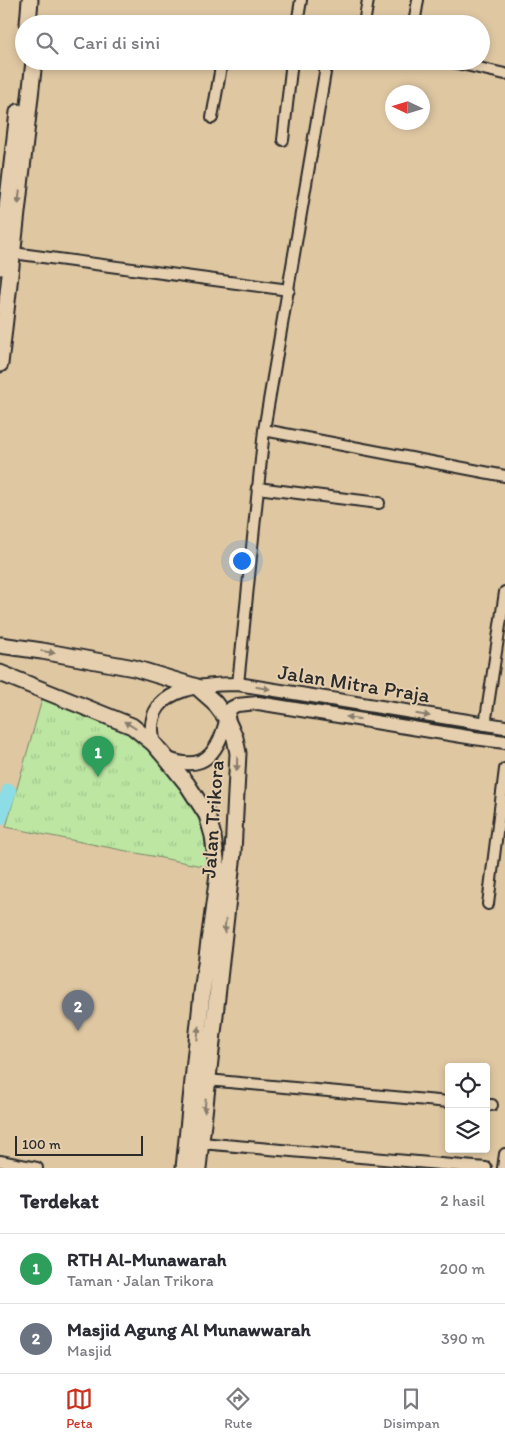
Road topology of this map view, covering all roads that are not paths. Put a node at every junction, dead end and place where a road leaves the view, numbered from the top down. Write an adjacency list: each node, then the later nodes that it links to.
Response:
1 (30, 0): 6 (main road)
2 (40, 0): 7 (main road)
3 (301, 0): 8 (street)
4 (368, 0): 9 (street)
5 (418, 0): 10 (street)
6 (29, 15)
7 (39, 15)
8 (298, 15)
9 (366, 15)
10 (416, 15)
11 (23, 70): 21 (main road)
12 (33, 70): 20 (main road, one-way to 20)
13 (220, 70): 18 (street)
14 (291, 70): 19 (street)
15 (326, 70): 22 (street)
16 (487, 70): 17 (street)
17 (505, 74)
18 (212, 118)
19 (283, 140)
20 (13, 253): 22 (street); 23 (main road)
21 (0, 267)
22 (289, 290): 24 (street)
23 (0, 364)
24 (264, 430): 25 (street); 26 (street)
25 (505, 476)
26 (257, 488): 27 (street); 31 (street)
27 (379, 502)
28 (505, 592): 34 (street)
29 (0, 645): 32 (main road, Jalan Trikora, one-way to 32)
30 (0, 673): 37 (main road, Jalan Trikora, one-way to 30)
31 (238, 684): 32 (street, Jalan Mitra Praja); 34 (street, Jalan Mitra Praja, one-way to 34)
32 (197, 687): 33 (main road, Jalan Trikora); 37 (street)
33 (226, 718): 36 (street, Jalan Mitra Praja, one-way to 33); 38 (street); 41 (main road, Jalan Trikora, one-way to 41)
34 (485, 725): 35 (street, Jalan Mitra Praja)
35 (505, 727)
36 (505, 742)
37 (154, 744): 38 (main road, Jalan Trikora)
38 (166, 758): 41 (main road, Jalan Trikora)
39 (505, 770): 40 (street)
40 (488, 904)
41 (210, 994): 42 (main road, Jalan Trikora); 49 (main road, Jalan Trikora, one-way to 41)
42 (208, 1080): 43 (street); 44 (main road, Jalan Trikora, one-way to 44)
43 (445, 1102)
44 (201, 1143): 50 (main road, Jalan Trikora); 51 (street)
45 (505, 1154): 52 (street)
46 (0, 1161): 47 (street)
47 (23, 1166): 48 (street)
48 (37, 1168)
49 (184, 1168)
50 (198, 1168)
51 (486, 1168)
52 (503, 1168)

